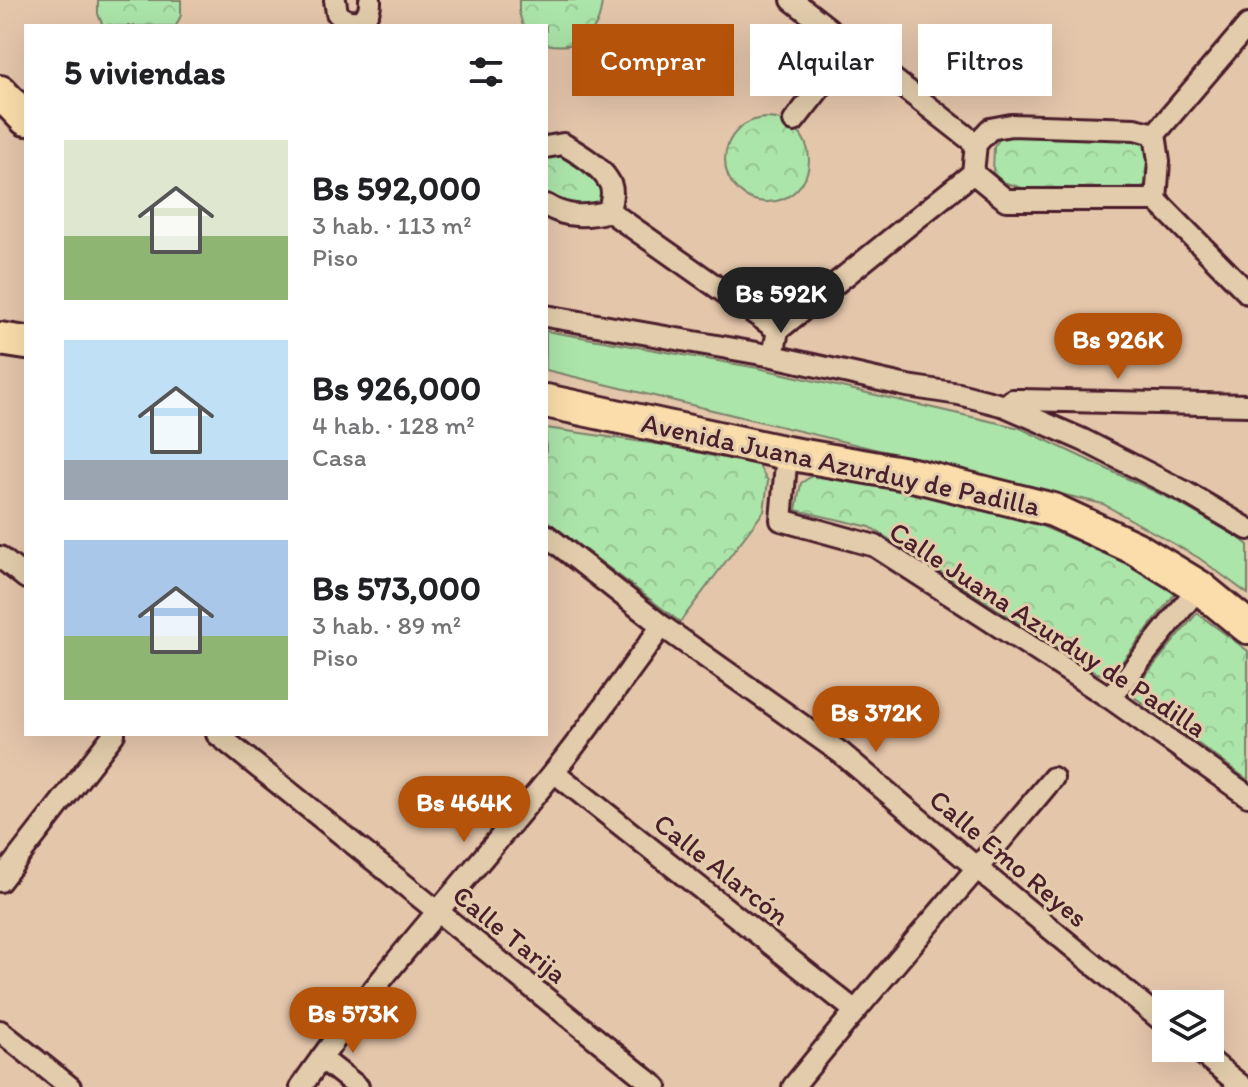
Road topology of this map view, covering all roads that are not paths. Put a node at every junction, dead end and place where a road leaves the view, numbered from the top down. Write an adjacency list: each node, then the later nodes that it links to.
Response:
1 (321, 0): 4 (street)
2 (370, 0): 4 (street)
3 (792, 0): 5 (street)
4 (341, 14)
5 (823, 24)
6 (1248, 25): 12 (street)
7 (902, 86): 13 (street)
8 (0, 92): 10 (main road)
9 (814, 96): 11 (street)
10 (24, 117)
11 (794, 121)
12 (1155, 134): 13 (street); 16 (street)
13 (976, 144): 15 (street)
14 (548, 147): 18 (street)
15 (973, 173): 16 (street); 21 (street)
16 (1156, 200): 19 (street)
17 (548, 206): 18 (street)
18 (609, 211): 21 (street)
19 (1243, 281)
20 (548, 316): 24 (street)
21 (778, 330): 24 (street)
22 (0, 339): 23 (main road)
23 (24, 343)
24 (773, 356): 27 (street)
25 (548, 401): 28 (main road, Avenida Juana Azurduy de Padilla)
26 (1248, 405): 27 (street)
27 (1005, 406): 29 (street)
28 (787, 453): 33 (main road, Avenida Juana Azurduy de Padilla); 36 (street, Calle Juana Azurduy de Padilla)
29 (1248, 529)
30 (548, 537): 34 (street, Calle Emo Reyes)
31 (0, 557): 32 (street)
32 (24, 576)
33 (1199, 587): 35 (main road, Avenida Juana Azurduy de Padilla); 36 (street)
34 (662, 626): 39 (street); 42 (street, Calle Emo Reyes)
35 (1248, 627)
36 (1110, 698): 41 (street, Calle Juana Azurduy de Padilla)
37 (112, 736): 43 (street)
38 (219, 736): 44 (street, Calle Tarija)
39 (554, 772): 44 (street); 45 (street, Calle Alarcón)
40 (1053, 778): 42 (street)
41 (1248, 796)
42 (978, 869): 45 (street); 46 (street, Calle Emo Reyes)
43 (0, 881)
44 (437, 911): 48 (street); 53 (street, Calle Tarija)
45 (854, 1010): 54 (street)
46 (1152, 1012)
47 (0, 1031): 50 (street)
48 (321, 1058): 51 (street); 52 (street)
49 (1212, 1062): 55 (street)
50 (70, 1087)
51 (301, 1087)
52 (358, 1087)
53 (656, 1087)
54 (793, 1087)
55 (1243, 1087)

